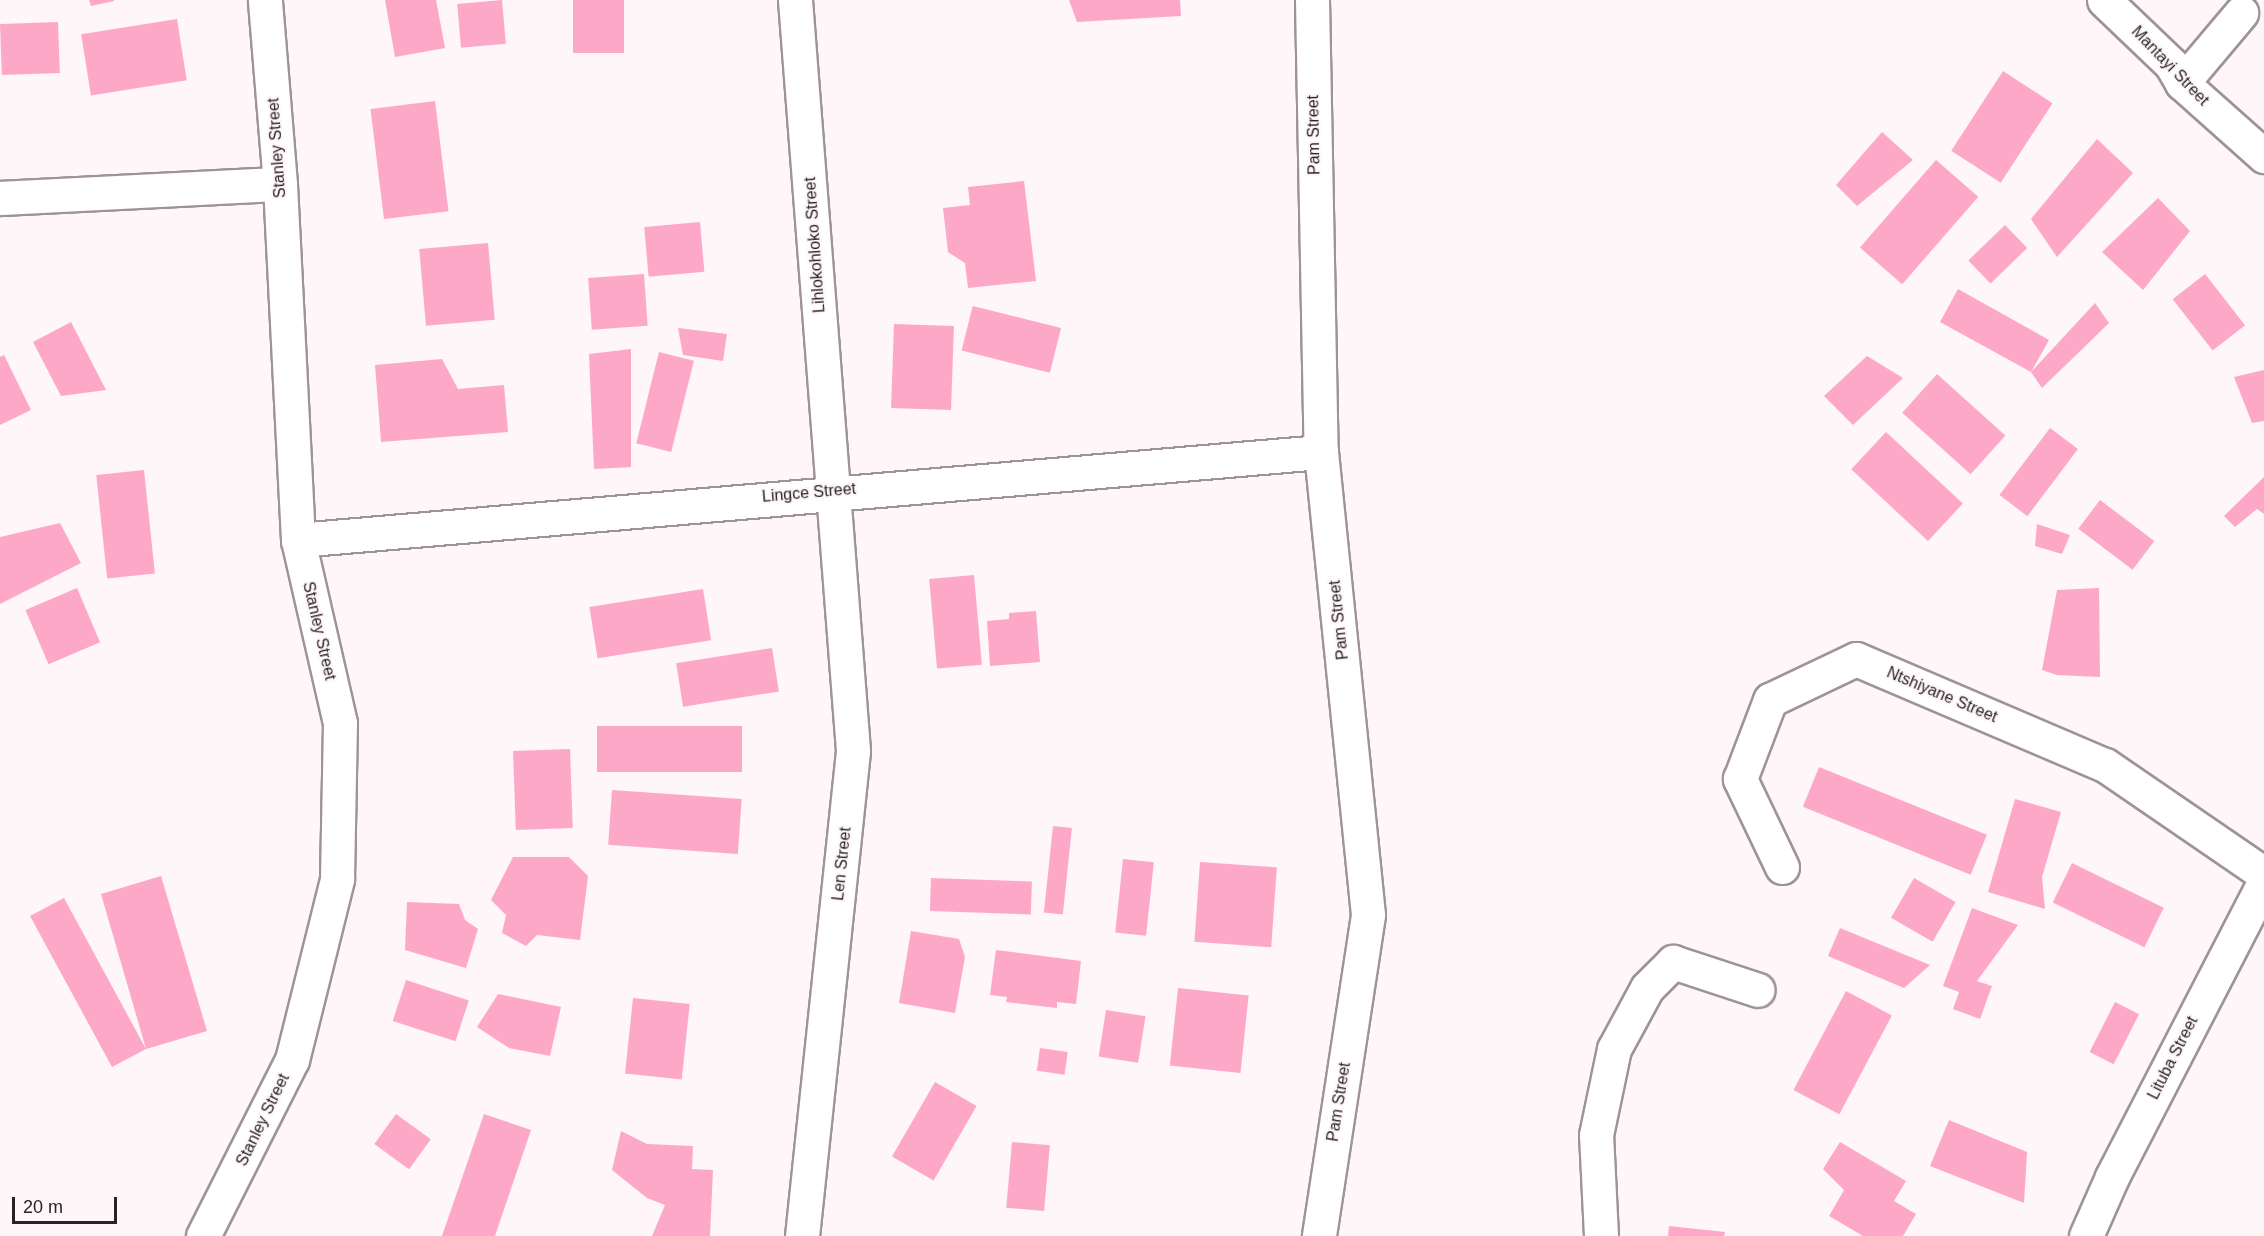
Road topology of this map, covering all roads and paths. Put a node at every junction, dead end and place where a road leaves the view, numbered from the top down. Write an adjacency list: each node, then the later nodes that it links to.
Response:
1 (265, 0): 8 (street, Stanley Street)
2 (795, 0): 11 (street, Lihlokohloko Street)
3 (1312, 0): 10 (street, Pam Street)
4 (2104, 0): 6 (street, Mantayi Street)
5 (2241, 13): 6 (street)
6 (2182, 83): 7 (street, Mantayi Street)
7 (2264, 156)
8 (280, 184): 9 (street); 12 (street, Stanley Street)
9 (0, 198)
10 (1321, 452): 11 (street, Lingce Street); 19 (street, Pam Street)
11 (834, 491): 12 (street, Lingce Street); 18 (street, Len Street)
12 (298, 540): 17 (street, Stanley Street)
13 (1782, 867): 14 (street, Ntshiyane Street)
14 (2264, 874)
15 (2264, 882): 21 (street, Lituba Street)
16 (1758, 990): 20 (street)
17 (203, 1236)
18 (802, 1236)
19 (1319, 1236)
20 (1600, 1236)
21 (2086, 1236)

